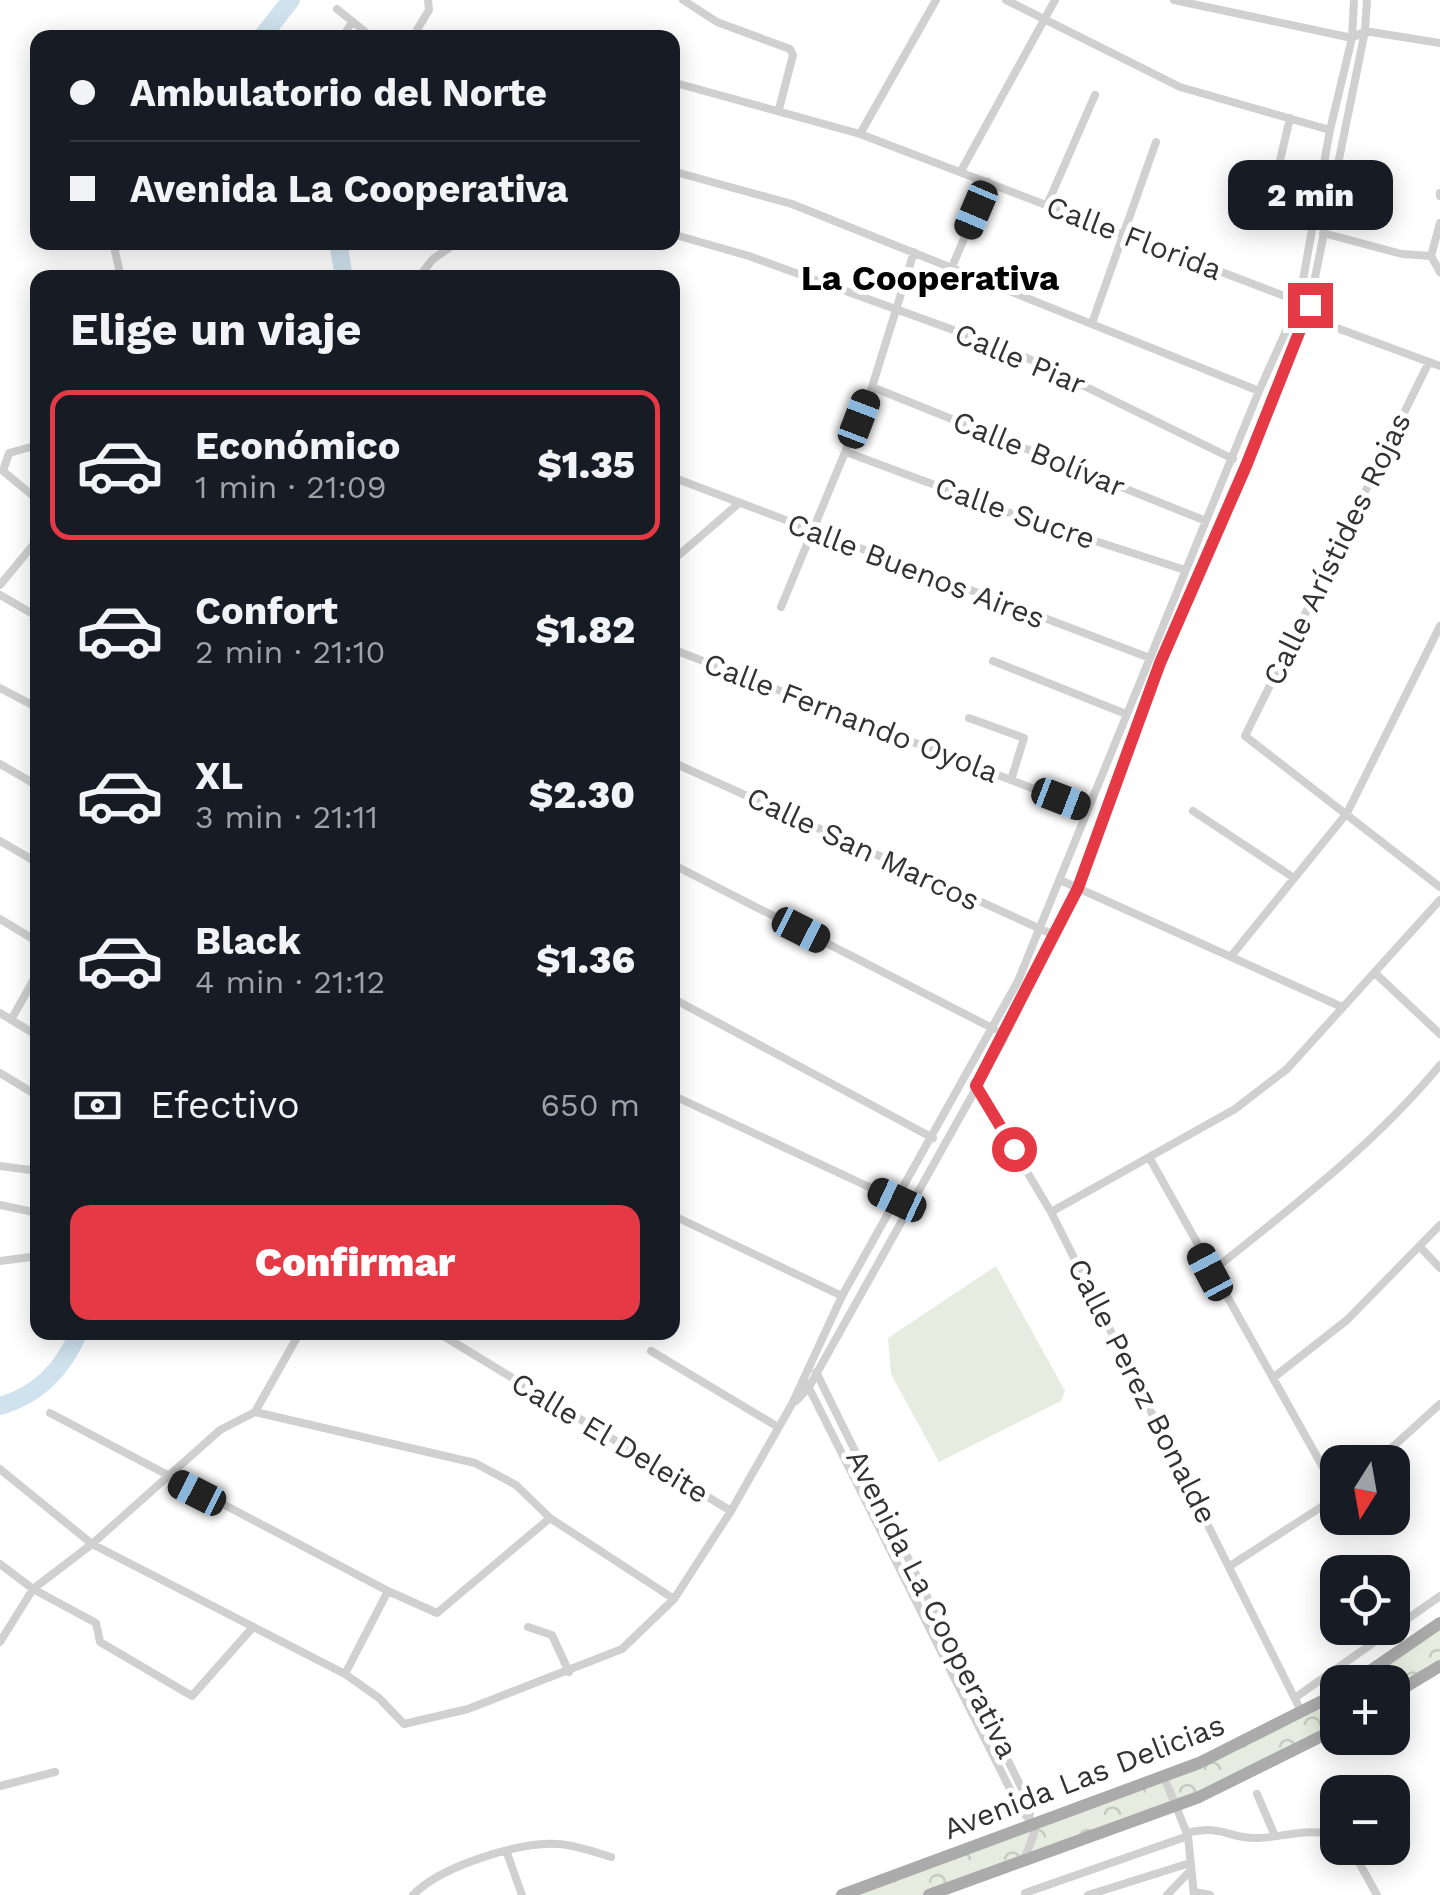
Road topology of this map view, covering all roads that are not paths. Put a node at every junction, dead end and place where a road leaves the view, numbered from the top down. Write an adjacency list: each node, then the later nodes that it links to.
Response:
1 (683, 0): 20 (street)
2 (936, 0): 23 (street)
3 (1006, 0): 10 (street)
4 (1055, 0): 10 (street)
5 (1174, 0): 16 (street)
6 (1354, 0): 16 (street)
7 (1367, 0): 15 (street)
8 (429, 2): 14 (street)
9 (337, 9): 11 (street)
10 (1046, 17): 21 (street); 25 (street)
11 (352, 22): 12 (street); 13 (street)
12 (347, 30)
13 (363, 30)
14 (416, 30)
15 (1365, 31): 16 (street); 17 (street); 31 (street)
16 (1352, 38): 22 (street)
17 (1440, 43)
18 (680, 84): 20 (street, Calle Florida)
19 (1096, 95): 29 (street)
20 (778, 108): 23 (street, Calle Florida)
21 (1290, 118): 22 (street); 28 (street)
22 (1330, 130): 40 (street)
23 (860, 134): 25 (street, Calle Florida)
24 (1156, 142): 32 (street)
25 (962, 171): 27 (street, Calle Florida)
26 (680, 173): 35 (street)
27 (988, 182): 29 (street, Calle Florida); 37 (street)
28 (1273, 190)
29 (1047, 205): 32 (street, Calle Florida)
30 (1440, 223): 36 (street)
31 (1324, 232): 36 (street); 40 (street)
32 (1125, 235): 40 (street, Calle Florida); 43 (street)
33 (680, 237): 41 (street, Calle Piar)
34 (446, 250): 38 (street)
35 (914, 252): 37 (street); 41 (street)
36 (1431, 256): 39 (street)
37 (952, 267): 43 (street)
38 (424, 270)
39 (1440, 272)
40 (1304, 303): 42 (street); 47 (street)
41 (896, 308): 46 (street); 50 (street, Calle Piar)
42 (1307, 316): 44 (street); 51 (street)
43 (1092, 322): 47 (street)
44 (1429, 362): 45 (street); 79 (street, Calle Arístides Rojas)
45 (1440, 366)
46 (872, 387): 49 (street); 55 (street, Calle Bolívar)
47 (1259, 391): 50 (street)
48 (30, 447): 53 (street)
49 (846, 452): 56 (street); 59 (street, Calle Sucre)
50 (1233, 459): 51 (street, Calle Piar); 55 (street)
51 (1246, 466): 68 (street)
52 (680, 481): 54 (street, Calle Buenos Aires)
53 (30, 493)
54 (738, 504): 56 (street, Calle Buenos Aires); 58 (street)
55 (1206, 521): 59 (street)
56 (814, 532): 62 (street); 66 (street, Calle Buenos Aires)
57 (30, 549): 60 (street)
58 (680, 555)
59 (1185, 570): 66 (street)
60 (0, 585)
61 (0, 595): 63 (street)
62 (781, 607)
63 (30, 612)
64 (1440, 626): 79 (street)
65 (680, 652): 75 (street, Calle Fernando Oyola)
66 (1149, 658): 68 (street, Calle Buenos Aires); 71 (street)
67 (993, 661): 71 (street)
68 (1160, 663): 86 (street)
69 (0, 688): 70 (street)
70 (30, 704)
71 (1126, 714): 77 (street)
72 (970, 718): 75 (street)
73 (0, 764): 76 (street)
74 (680, 766): 89 (street, Calle San Marcos)
75 (1011, 780): 77 (street, Calle Fernando Oyola)
76 (30, 781)
77 (1086, 809): 84 (street)
78 (1193, 811): 83 (street)
79 (1347, 813): 83 (street); 85 (street)
80 (0, 841): 81 (street)
81 (30, 858)
82 (680, 868): 99 (street)
83 (1294, 878): 92 (street)
84 (1060, 880): 86 (street); 89 (street)
85 (1440, 887)
86 (1078, 888): 90 (street); 92 (street)
87 (1440, 900): 93 (street)
88 (0, 919): 91 (street)
89 (1040, 929): 90 (street, Calle San Marcos); 99 (street)
90 (1054, 935): 105 (street)
91 (30, 937)
92 (1232, 955): 96 (street)
93 (1376, 974): 96 (street); 101 (street)
94 (30, 986): 98 (street)
95 (680, 1002): 108 (street)
96 (1342, 1007): 110 (street)
97 (0, 1013): 98 (street)
98 (11, 1020): 100 (street)
99 (994, 1030): 104 (street)
100 (30, 1031)
101 (1440, 1034)
102 (1440, 1065): 123 (street)
103 (0, 1073): 106 (street)
104 (968, 1075): 105 (street, Calle Perez Bonalde); 108 (street)
105 (976, 1086): 109 (street); 116 (street, Calle Perez Bonalde)
106 (30, 1091)
107 (680, 1099): 113 (street)
108 (932, 1138): 109 (street); 113 (street)
109 (945, 1142): 129 (street)
110 (1149, 1157): 116 (street); 123 (street)
111 (0, 1166): 112 (street)
112 (30, 1170)
113 (897, 1200): 124 (street)
114 (0, 1205): 115 (street)
115 (30, 1211)
116 (1051, 1212): 147 (street, Calle Perez Bonalde)
117 (680, 1219): 124 (street)
118 (1440, 1225): 119 (street)
119 (1421, 1248): 122 (street); 131 (street)
120 (30, 1257): 121 (street)
121 (0, 1262)
122 (1440, 1268)
123 (1210, 1272): 131 (street)
124 (842, 1296): 128 (street)
125 (295, 1340): 135 (street)
126 (450, 1340): 143 (street, Calle El Deleite)
127 (651, 1351): 137 (street)
128 (810, 1362): 129 (street, Avenida La Cooperativa); 130 (street)
129 (816, 1373): 132 (street); 170 (street, Avenida La Cooperativa)
130 (802, 1376): 132 (street, Avenida La Cooperativa); 133 (street)
131 (1273, 1378): 139 (street)
132 (809, 1386): 133 (street); 170 (street, Avenida La Cooperativa)
133 (792, 1404): 137 (street)
134 (1440, 1404): 138 (street)
135 (254, 1412): 141 (street); 144 (street)
136 (50, 1413): 141 (street)
137 (778, 1428): 143 (street)
138 (1395, 1445)
139 (1320, 1463)
140 (0, 1469): 145 (street)
141 (165, 1476): 145 (street); 149 (street)
142 (1320, 1507): 147 (street)
143 (731, 1512): 151 (street)
144 (550, 1518): 149 (street); 151 (street)
145 (92, 1544): 148 (street); 153 (street)
146 (0, 1564): 148 (street)
147 (1230, 1566): 161 (street, Calle Perez Bonalde)
148 (33, 1590): 153 (street); 155 (street)
149 (388, 1592): 159 (street)
150 (1440, 1596): 161 (street)
151 (674, 1599): 158 (street)
152 (1440, 1623): 156 (main road)
153 (254, 1627): 159 (street)
154 (528, 1628): 158 (street)
155 (0, 1642)
156 (1379, 1665)
157 (1440, 1666): 160 (main road)
158 (570, 1672): 159 (street)
159 (345, 1674)
160 (1410, 1684)
161 (1296, 1698): 163 (street, Calle Perez Bonalde)
162 (1320, 1704): 163 (main road, Avenida Las Delicias)
163 (1303, 1714): 166 (main road, Avenida Las Delicias)
164 (1320, 1737): 169 (main road, Avenida Las Delicias)
165 (54, 1772): 167 (street)
166 (1164, 1777): 169 (street); 170 (main road, Avenida Las Delicias)
167 (0, 1786)
168 (1257, 1794): 173 (street)
169 (1175, 1806): 172 (street); 174 (main road, Avenida Las Delicias)
170 (1031, 1826): 174 (street); 177 (street); 185 (main road, Avenida Las Delicias)
171 (1320, 1833): 173 (street)
172 (1188, 1835): 173 (street); 179 (street); 181 (street)
173 (1275, 1836)
174 (1058, 1847): 177 (main road, Avenida Las Delicias)
175 (507, 1853): 176 (street); 180 (street); 184 (street)
176 (611, 1858)
177 (1024, 1860): 186 (main road, Avenida Las Delicias)
178 (1360, 1865): 190 (street)
179 (1190, 1867): 182 (street); 187 (street); 188 (street)
180 (424, 1890): 183 (street)
181 (1024, 1894)
182 (1194, 1894): 189 (street)
183 (413, 1895)
184 (522, 1895)
185 (842, 1895)
186 (928, 1895)
187 (1088, 1895)
188 (1166, 1895)
189 (1210, 1895)
190 (1377, 1895)

